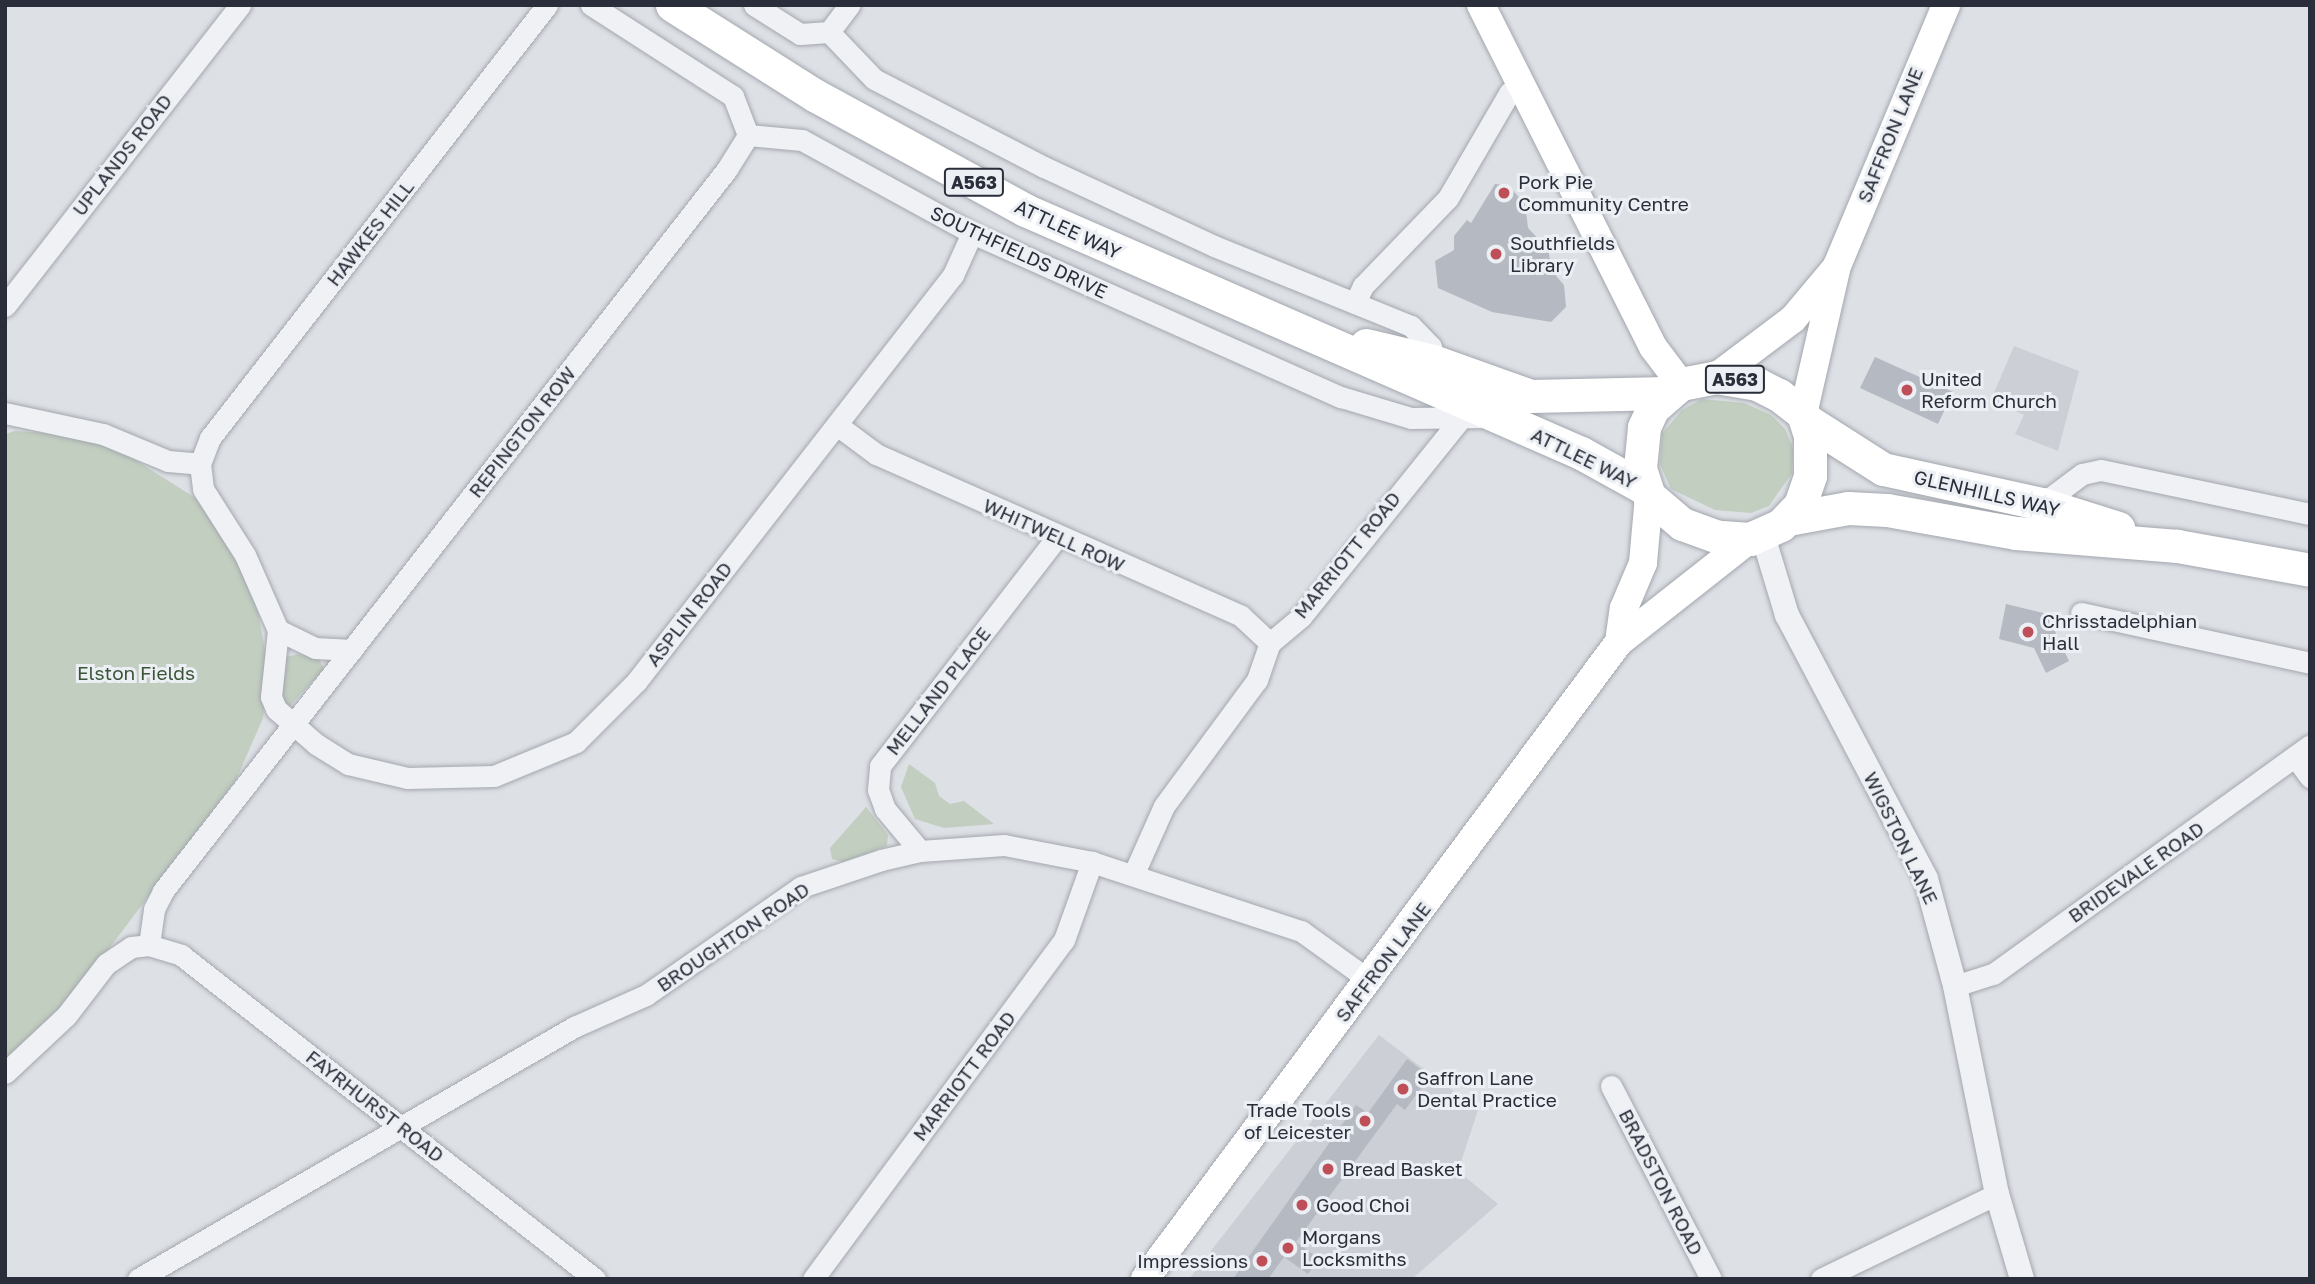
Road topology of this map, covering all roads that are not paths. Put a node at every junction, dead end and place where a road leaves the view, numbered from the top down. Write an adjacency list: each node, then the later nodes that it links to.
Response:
1 (240, 5): 15 (street, UPLANDS ROAD)
2 (547, 5): 25 (street, HAWKES HILL)
3 (591, 5): 11 (street)
4 (672, 5): 16 (highway, ATTLEE WAY / A563)
5 (754, 5): 9 (street)
6 (849, 5): 9 (street)
7 (1481, 5): 10 (main road)
8 (1946, 5): 13 (main road, SAFFRON LANE)
9 (829, 32): 14 (street)
10 (1520, 84): 14 (street); 19 (main road)
11 (748, 135): 12 (street, SOUTHFIELDS DRIVE); 37 (street, REPINGTON ROW)
12 (972, 233): 23 (street, SOUTHFIELDS DRIVE); 24 (street, ASPLIN ROAD)
13 (1837, 266): 18 (main road, SAFFRON LANE); 22 (main road, SAFFRON LANE)
14 (1355, 303): 17 (street)
15 (5, 306)
16 (1292, 327): 17 (highway, ATTLEE WAY / A563); 21 (highway, ATTLEE WAY / A563)
17 (1433, 360): 19 (highway, ATTLEE WAY / A563)
18 (1716, 377): 19 (highway, A563); 22 (highway, A563)
19 (1674, 389): 26 (highway)
20 (5, 413): 25 (street)
21 (1494, 416): 23 (street, SOUTHFIELDS DRIVE); 26 (highway, ATTLEE WAY / A563)
22 (1804, 417): 27 (highway, GLENHILLS WAY / A563); 29 (highway)
23 (1460, 419): 36 (street, MARRIOTT ROAD)
24 (837, 425): 30 (street, WHITWELL ROW); 39 (street, ASPLIN ROAD)
25 (200, 464): 34 (street)
26 (1648, 492): 29 (highway, A563); 35 (main road, SAFFRON LANE)
27 (2042, 504): 28 (street); 31 (highway, GLENHILLS WAY / A563)
28 (2310, 514)
29 (1767, 531): 31 (highway, GLENHILLS WAY / A563); 35 (main road, SAFFRON LANE); 47 (street, WIGSTON LANE)
30 (1056, 538): 36 (street, WHITWELL ROW); 42 (street, MELLAND PLACE)
31 (2177, 546): 32 (highway, GLENHILLS WAY / A563)
32 (2310, 570)
33 (2081, 613): 38 (street)
34 (278, 630): 37 (street); 39 (street)
35 (1619, 642): 46 (main road, SAFFRON LANE)
36 (1270, 643): 44 (street)
37 (352, 650): 39 (street, REPINGTON ROW)
38 (2310, 663)
39 (292, 726): 45 (street)
40 (2303, 751): 41 (street); 47 (street, BRIDEVALE ROAD)
41 (2310, 777)
42 (920, 851): 43 (street, BROUGHTON ROAD); 50 (street, BROUGHTON ROAD)
43 (1092, 862): 44 (street, BROUGHTON ROAD); 54 (street, MARRIOTT ROAD)
44 (1134, 873): 46 (street, BROUGHTON ROAD)
45 (149, 945): 48 (street); 50 (street, FAYRHURST ROAD)
46 (1369, 980): 55 (main road, SAFFRON LANE)
47 (1955, 986): 51 (street, WIGSTON LANE)
48 (5, 1073)
49 (1611, 1086): 56 (street, BRADSTON ROAD)
50 (402, 1127): 52 (street, BROUGHTON ROAD); 53 (street, FAYRHURST ROAD)
51 (1997, 1194): 57 (street); 58 (street, WIGSTON LANE)
52 (138, 1279)
53 (595, 1279)
54 (813, 1279)
55 (1145, 1279)
56 (1711, 1279)
57 (1821, 1279)
58 (2022, 1279)

